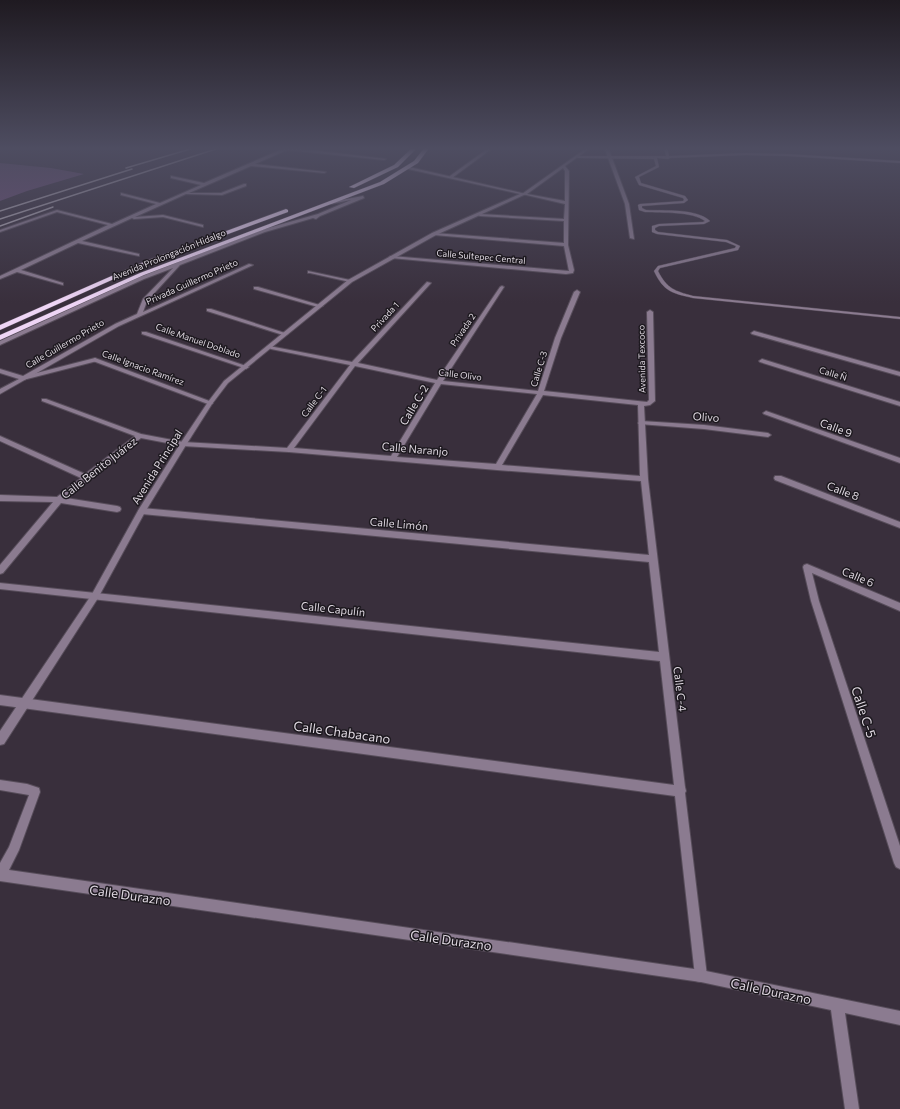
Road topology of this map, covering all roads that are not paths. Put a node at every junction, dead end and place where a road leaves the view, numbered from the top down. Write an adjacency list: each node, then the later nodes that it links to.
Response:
1 (140, 199): 13 (street)
2 (173, 199): 13 (street)
3 (341, 199): 11 (highway, Avenida Prolongación Hidalgo)
4 (354, 199): 11 (street)
5 (359, 199): 16 (street)
6 (514, 199): 15 (street, Avenida Principal)
7 (546, 199): 12 (street)
8 (566, 199): 12 (street)
9 (625, 199): 24 (street)
10 (685, 199): 44 (lane)
11 (331, 203): 49 (highway, Avenida Prolongación Hidalgo)
12 (566, 203): 18 (street)
13 (160, 204): 17 (street)
14 (295, 208): 45 (highway, Avenida Prolongación Hidalgo)
15 (480, 214): 18 (street); 23 (street, Avenida Principal)
16 (319, 215): 19 (street); 29 (street)
17 (125, 219): 20 (street); 21 (street)
18 (566, 220): 26 (street)
19 (310, 223)
20 (112, 225): 22 (street); 25 (street)
21 (201, 226)
22 (0, 231)
23 (434, 234): 26 (street); 28 (street, Avenida Principal)
24 (632, 238)
25 (77, 241): 27 (street); 31 (street)
26 (566, 245): 28 (street, Calle Sultepec Central)
27 (137, 255)
28 (390, 257): 34 (street, Avenida Principal)
29 (180, 263): 43 (street); 50 (street)
30 (251, 265): 43 (street, Privada Guillermo Prieto)
31 (16, 270): 33 (street); 36 (street)
32 (310, 272): 34 (street)
33 (0, 278)
34 (350, 281): 40 (street, Avenida Principal)
35 (430, 283): 53 (street, Privada 1)
36 (61, 284)
37 (502, 287): 58 (street, Privada 2)
38 (256, 288): 40 (street)
39 (577, 292): 60 (street, Calle C-3)
40 (320, 306): 48 (street, Avenida Principal)
41 (209, 310): 48 (street)
42 (650, 312): 64 (street, Avenida Texcoco)
43 (139, 314): 57 (street, Calle Guillermo Prieto)
44 (900, 318)
45 (0, 328)
46 (144, 333): 54 (street, Calle Manuel Doblado)
47 (754, 333): 56 (street)
48 (284, 334): 51 (street, Avenida Principal)
49 (0, 338)
50 (0, 343)
51 (271, 346): 53 (street, Calle Olivo); 54 (street, Avenida Principal)
52 (762, 361): 65 (street, Calle Ñ)
53 (354, 364): 58 (street, Calle Olivo); 72 (street, Calle C-1)
54 (246, 367): 62 (street, Avenida Principal)
55 (0, 371): 57 (street)
56 (900, 374)
57 (23, 378): 59 (street, Calle Guillermo Prieto); 62 (street, Calle Ignacio Ramírez)
58 (439, 382): 60 (street, Calle Olivo); 73 (street, Calle C-2)
59 (0, 392)
60 (540, 394): 63 (street, Calle Olivo); 75 (street, Calle C-3)
61 (44, 400): 69 (street, Calle Naranjo)
62 (210, 403): 71 (street, Avenida Principal)
63 (641, 404): 64 (street, Calle Olivo); 67 (street, Calle C-4)
64 (648, 404)
65 (900, 404)
66 (766, 413): 74 (street, Calle 9)
67 (641, 423): 68 (street, Olivo); 78 (street, Calle C-4)
68 (768, 435)
69 (140, 436): 71 (street, Calle Naranjo); 76 (street, Calle Benito Juárez)
70 (0, 438): 76 (street)
71 (184, 444): 72 (street, Calle Naranjo); 82 (street, Avenida Principal)
72 (289, 450): 73 (street, Calle Naranjo)
73 (393, 458): 75 (street, Calle Naranjo)
74 (900, 461)
75 (497, 468): 78 (street, Calle Naranjo)
76 (87, 478): 80 (street, Calle Benito Juárez)
77 (778, 478): 83 (street, Calle 8)
78 (644, 479): 84 (street, Calle C-4)
79 (0, 498): 80 (street, Calle Benito Juárez)
80 (59, 500): 81 (street); 86 (street, Calle Benito Juárez)
81 (118, 509)
82 (142, 511): 84 (street, Calle Limón); 88 (street, Avenida Principal)
83 (900, 524)
84 (654, 559): 90 (street, Calle C-4)
85 (807, 567): 89 (street, Calle 6); 96 (street, Calle C-5)
86 (1, 568)
87 (0, 586): 88 (street, Calle Capulín)
88 (95, 596): 90 (street, Calle Capulín); 92 (street, Avenida Principal)
89 (900, 607)
90 (664, 657): 95 (street, Calle C-4)
91 (0, 700): 92 (street, Calle Chabacano)
92 (23, 703): 93 (street, Avenida Principal); 95 (street, Calle Chabacano)
93 (0, 740)
94 (0, 785): 97 (street)
95 (681, 791): 98 (street, Calle C-4)
96 (900, 863)
97 (0, 875): 98 (street, Calle Durazno)
98 (701, 976): 99 (street, Calle Durazno)
99 (837, 1004): 100 (street, Calle Durazno); 101 (street)
100 (900, 1018)
101 (852, 1109)

